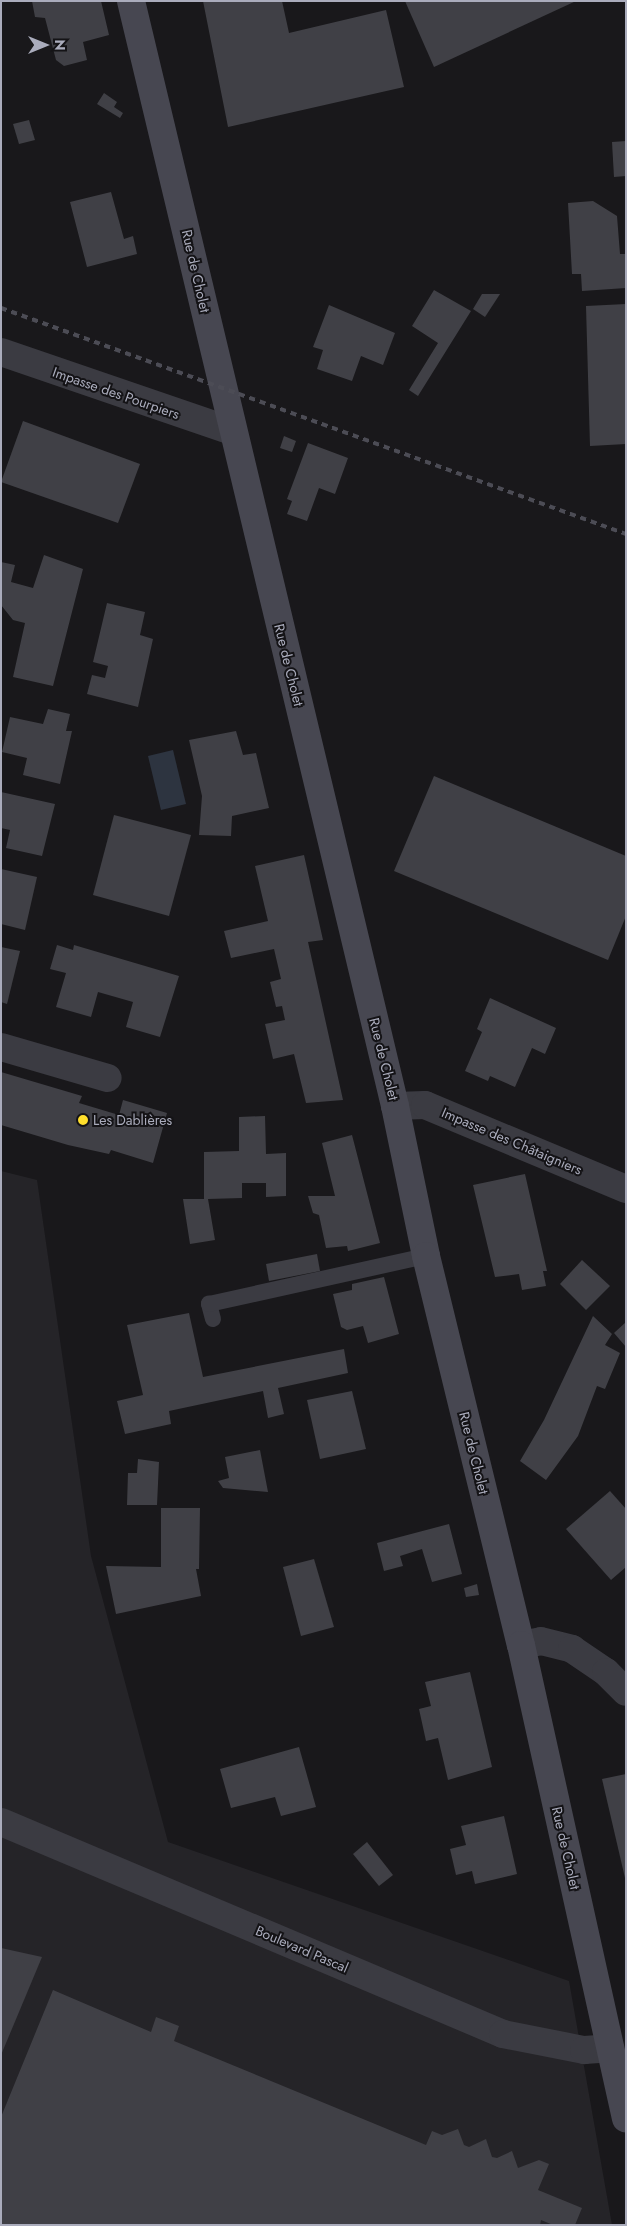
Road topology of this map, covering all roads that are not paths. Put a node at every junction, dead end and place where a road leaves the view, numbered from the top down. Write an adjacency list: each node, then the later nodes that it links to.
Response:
1 (131, 1): 3 (main road, Rue de Cholet)
2 (1, 352): 3 (street, Impasse des Pourpiers)
3 (232, 431): 6 (main road, Rue de Cholet)
4 (1, 1047): 5 (street)
5 (108, 1078)
6 (395, 1106): 7 (street, Impasse des Châtaigniers); 8 (main road, Rue de Cholet)
7 (626, 1189)
8 (426, 1256): 9 (lane); 10 (main road, Rue de Cholet)
9 (213, 1319)
10 (521, 1645): 11 (street); 13 (main road, Rue de Cholet)
11 (626, 1692)
12 (1, 1822): 13 (street, Boulevard Pascal)
13 (610, 2048): 14 (main road, Rue de Cholet)
14 (626, 2118)

